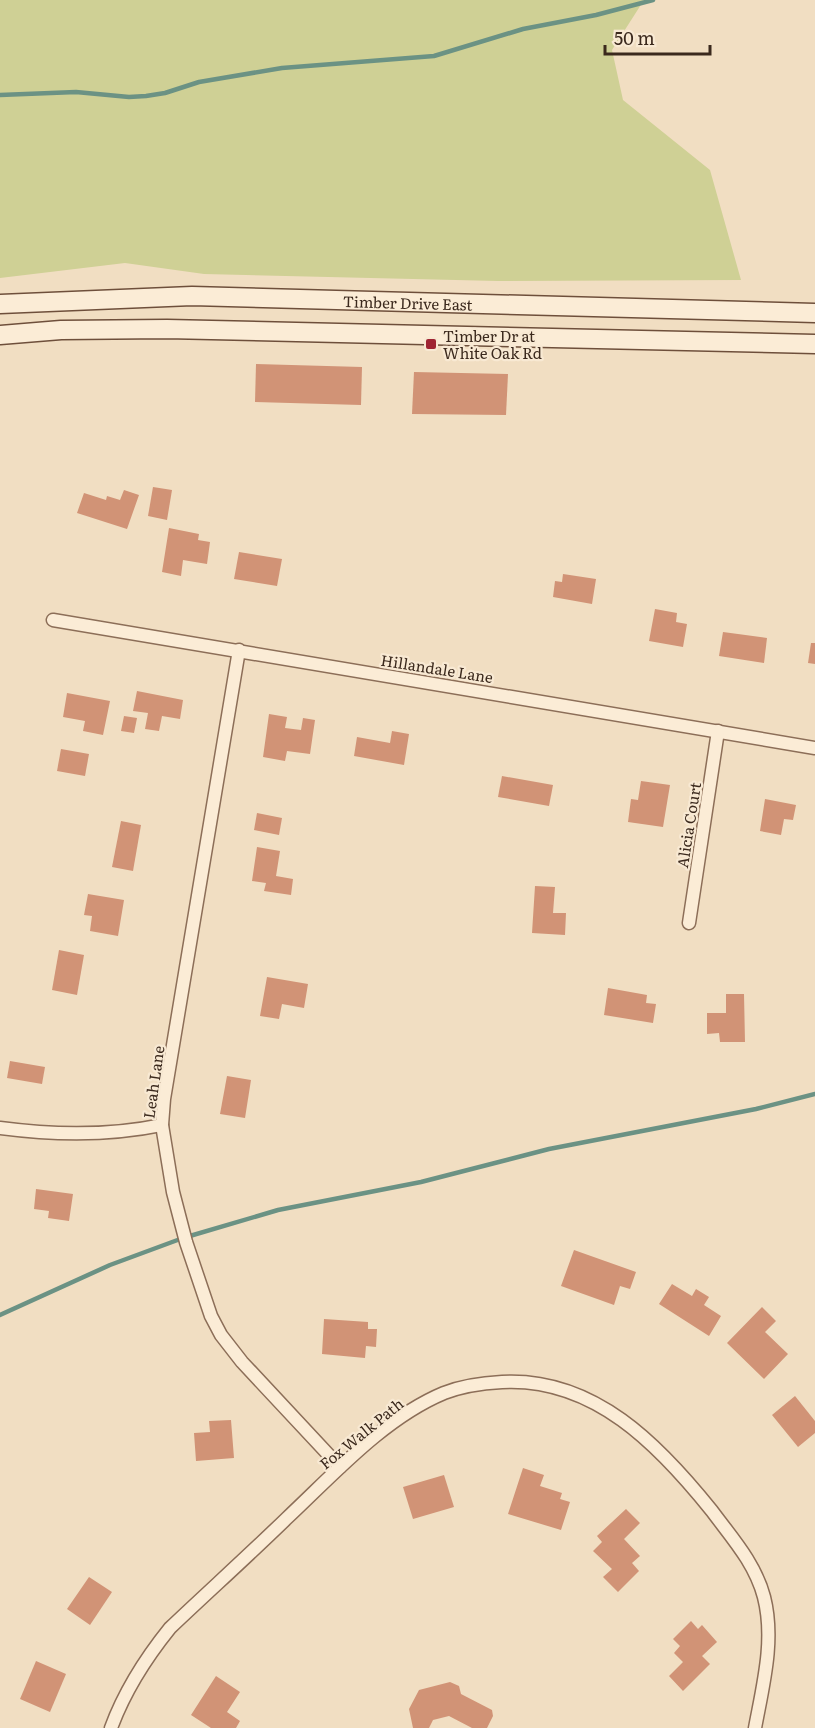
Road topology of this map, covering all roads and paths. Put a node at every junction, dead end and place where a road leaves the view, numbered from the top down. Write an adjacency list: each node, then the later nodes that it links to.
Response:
1 (0, 304): 2 (main road, Timber Drive East)
2 (815, 313)
3 (0, 335): 4 (main road, Timber Drive East)
4 (815, 344)
5 (53, 620): 6 (street, Hillandale Lane)
6 (239, 650): 7 (street, Hillandale Lane); 10 (street, Leah Lane)
7 (718, 731): 8 (street, Hillandale Lane); 9 (street, Alicia Court)
8 (815, 748)
9 (689, 922)
10 (162, 1125): 11 (street); 12 (street, Leah Lane)
11 (0, 1128)
12 (340, 1467): 13 (street, Fox Walk Path); 14 (street, Fox Walk Path)
13 (111, 1728)
14 (755, 1728)

